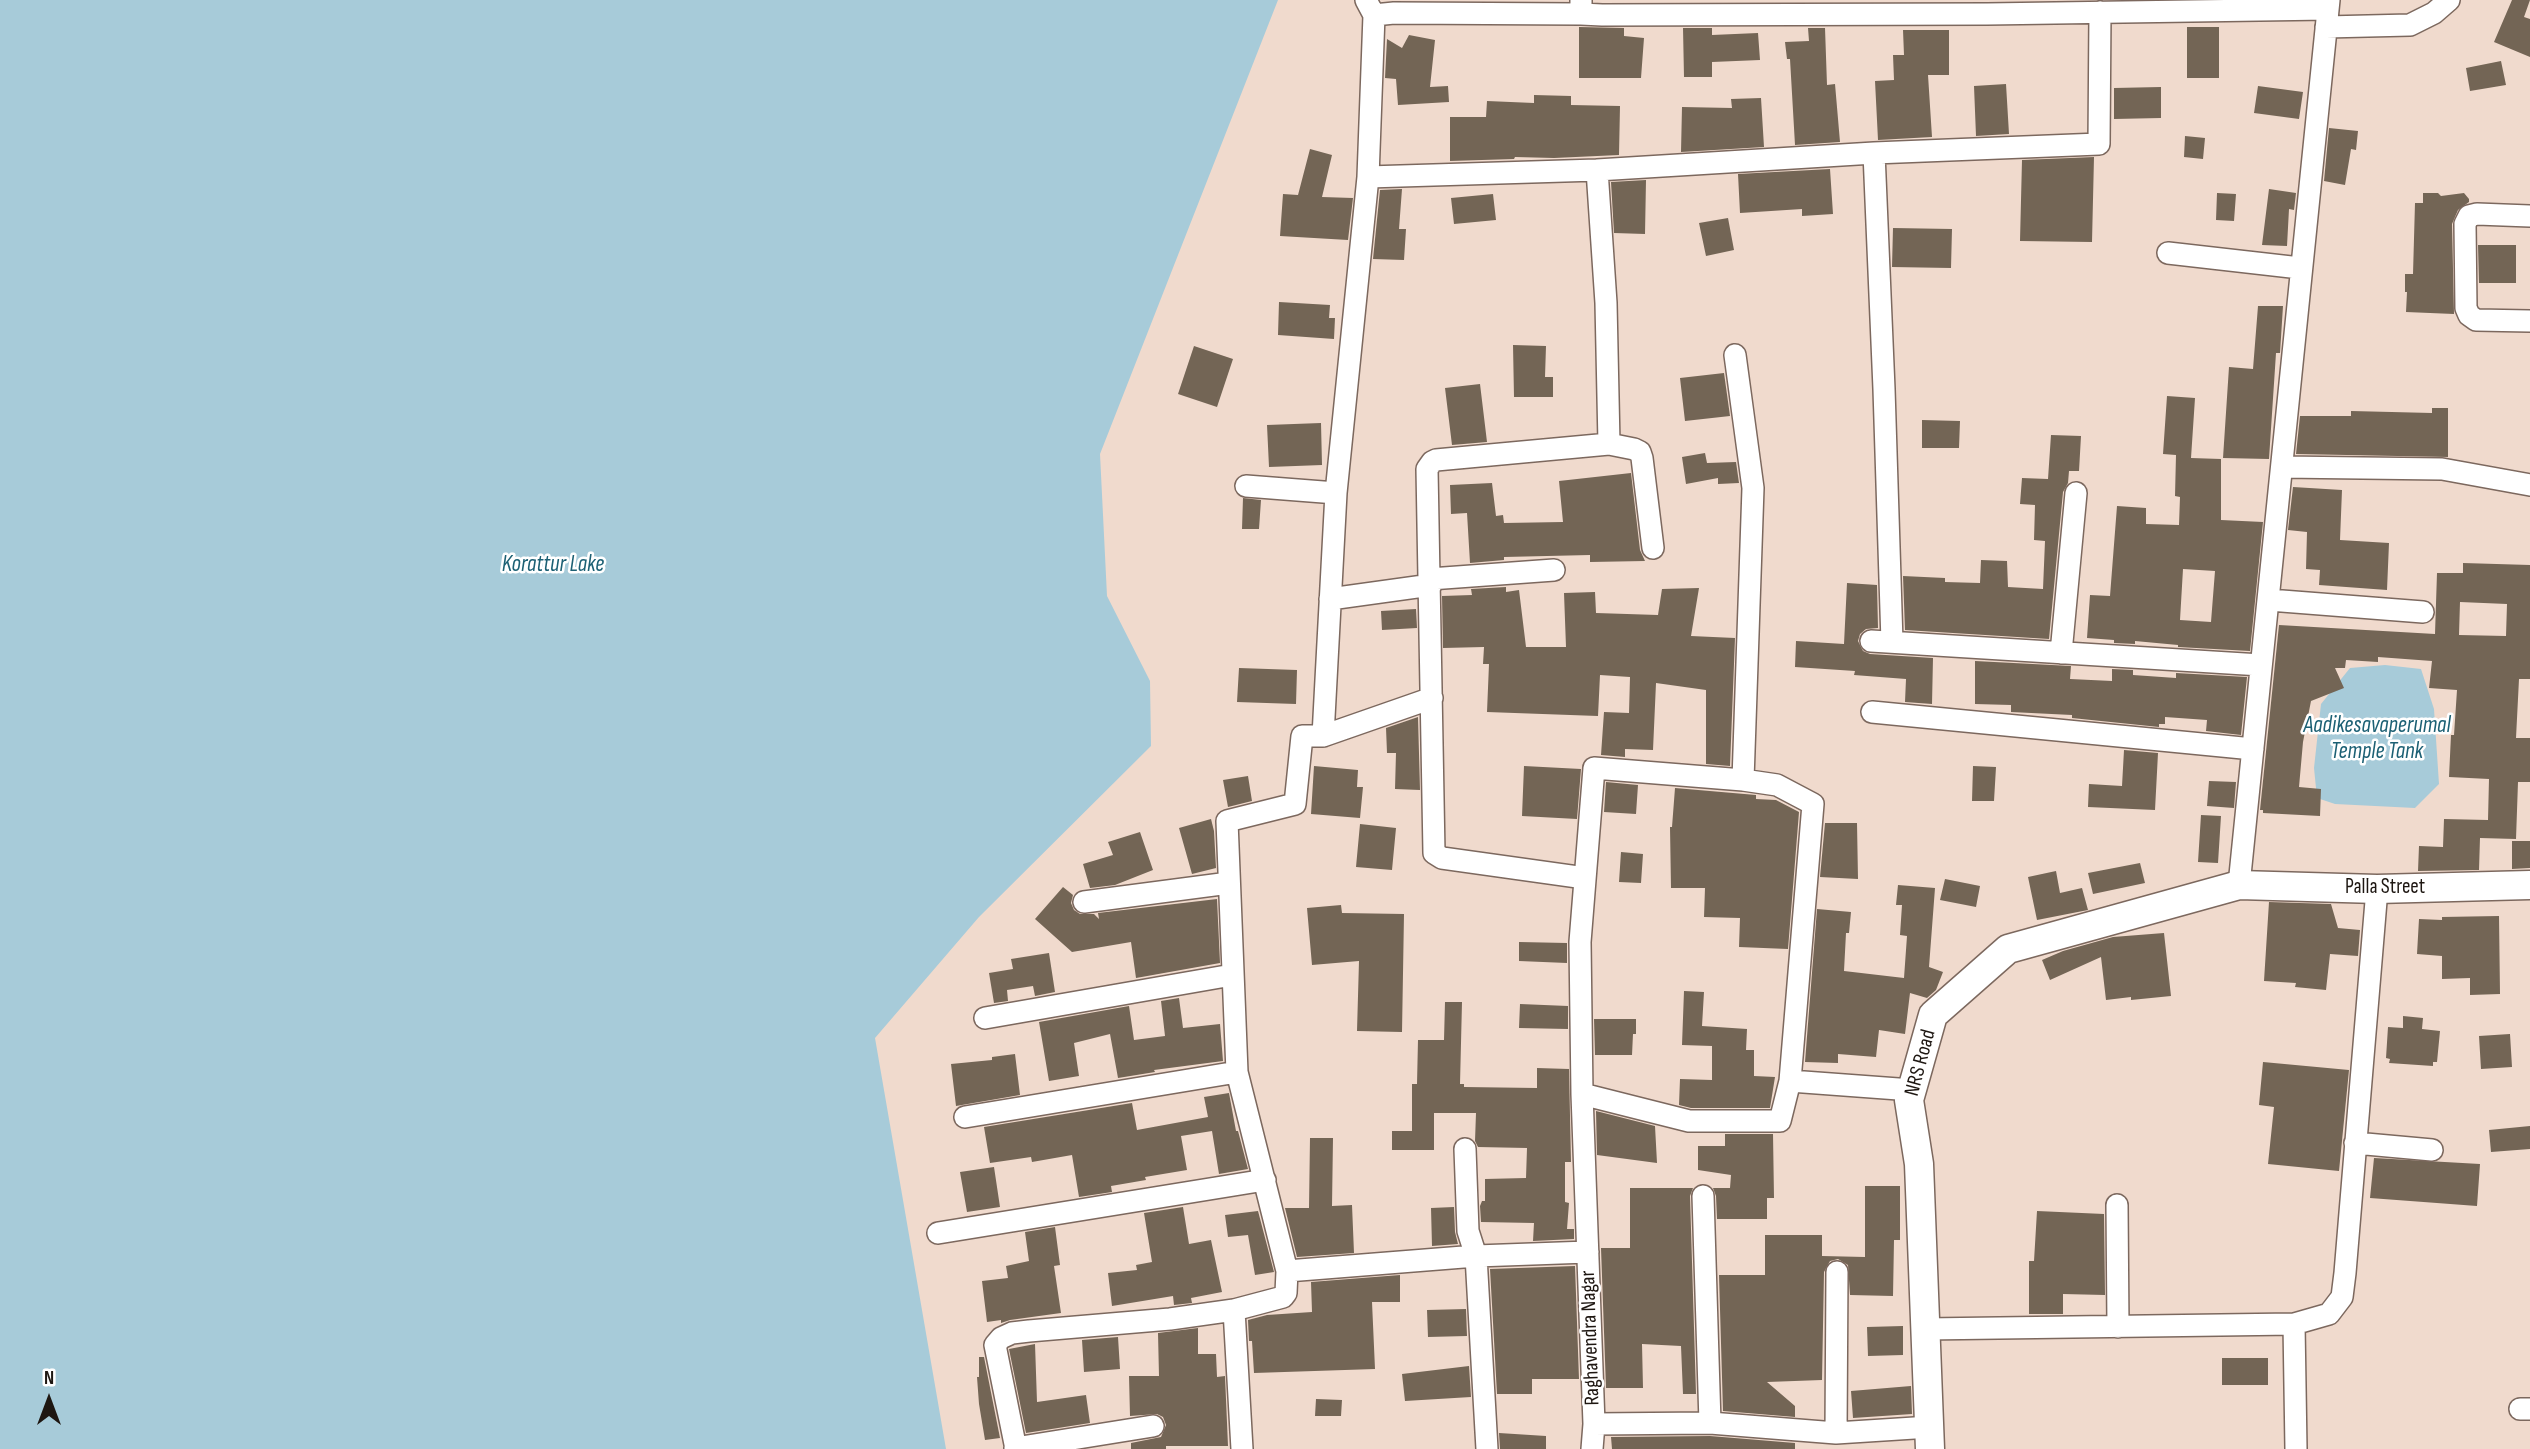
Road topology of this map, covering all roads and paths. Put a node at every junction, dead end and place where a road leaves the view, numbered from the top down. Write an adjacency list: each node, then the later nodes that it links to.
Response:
1 (2449, 0): 6 (street)
2 (1581, 7): 3 (street); 4 (street)
3 (1987, 7): 5 (street)
4 (1370, 8): 9 (street)
5 (2100, 12): 6 (street); 7 (street)
6 (2328, 12): 12 (street)
7 (1874, 153): 8 (street); 27 (street)
8 (1597, 170): 9 (street); 15 (street)
9 (1368, 177): 19 (street)
10 (2530, 216): 13 (street)
11 (2168, 253): 12 (street)
12 (2300, 268): 16 (street)
13 (2530, 321)
14 (1735, 355): 33 (street)
15 (1609, 444): 21 (street); 23 (street)
16 (2282, 467): 17 (street); 25 (street)
17 (2530, 485)
18 (1246, 486): 19 (street)
19 (1336, 492): 24 (street)
20 (2076, 492): 27 (street)
21 (1653, 548)
22 (1554, 570): 23 (street)
23 (1430, 582): 24 (street); 29 (street)
24 (1330, 600): 31 (street)
25 (2269, 600): 26 (street); 28 (street)
26 (2423, 612)
27 (2061, 653): 28 (street)
28 (2261, 665): 32 (street)
29 (1432, 698): 31 (street); 34 (street)
30 (1872, 712): 32 (street)
31 (1323, 736): 35 (street)
32 (2253, 749): 36 (street)
33 (1743, 780): 34 (street, Raghavendra Nagar); 43 (street)
34 (1585, 878): 45 (street, Raghavendra Nagar)
35 (1229, 883): 39 (street); 40 (street)
36 (2239, 885): 38 (street, Palla Street); 44 (street, NRS Road)
37 (2530, 885): 38 (street, Palla Street)
38 (2377, 889): 47 (street)
39 (1084, 902)
40 (1232, 975): 41 (street); 42 (street)
41 (985, 1018)
42 (1237, 1072): 46 (street); 50 (street)
43 (1790, 1081): 44 (street); 45 (street)
44 (1912, 1090): 61 (street, NRS Road)
45 (1582, 1094): 54 (street, Raghavendra Nagar)
46 (965, 1117)
47 (2355, 1143): 49 (street); 59 (street)
48 (1465, 1149): 55 (street)
49 (2432, 1150)
50 (1265, 1180): 53 (street); 56 (street)
51 (1703, 1196): 62 (street)
52 (2117, 1205): 60 (street)
53 (937, 1233)
54 (1588, 1252): 55 (street); 63 (street, Raghavendra Nagar)
55 (1476, 1256): 56 (street); 69 (street)
56 (1287, 1271): 58 (street)
57 (1836, 1272): 65 (street)
58 (1234, 1310): 67 (street); 68 (street)
59 (2294, 1324): 60 (street); 71 (street)
60 (2118, 1327): 61 (street)
61 (1925, 1329): 66 (street, NRS Road)
62 (1710, 1423): 63 (street); 65 (street)
63 (1594, 1424): 70 (street, Raghavendra Nagar)
64 (1153, 1426): 67 (street)
65 (1836, 1433): 66 (street)
66 (1930, 1438)
67 (1015, 1449)
68 (1242, 1449)
69 (1487, 1449)
70 (1592, 1449)
71 (2296, 1449)

